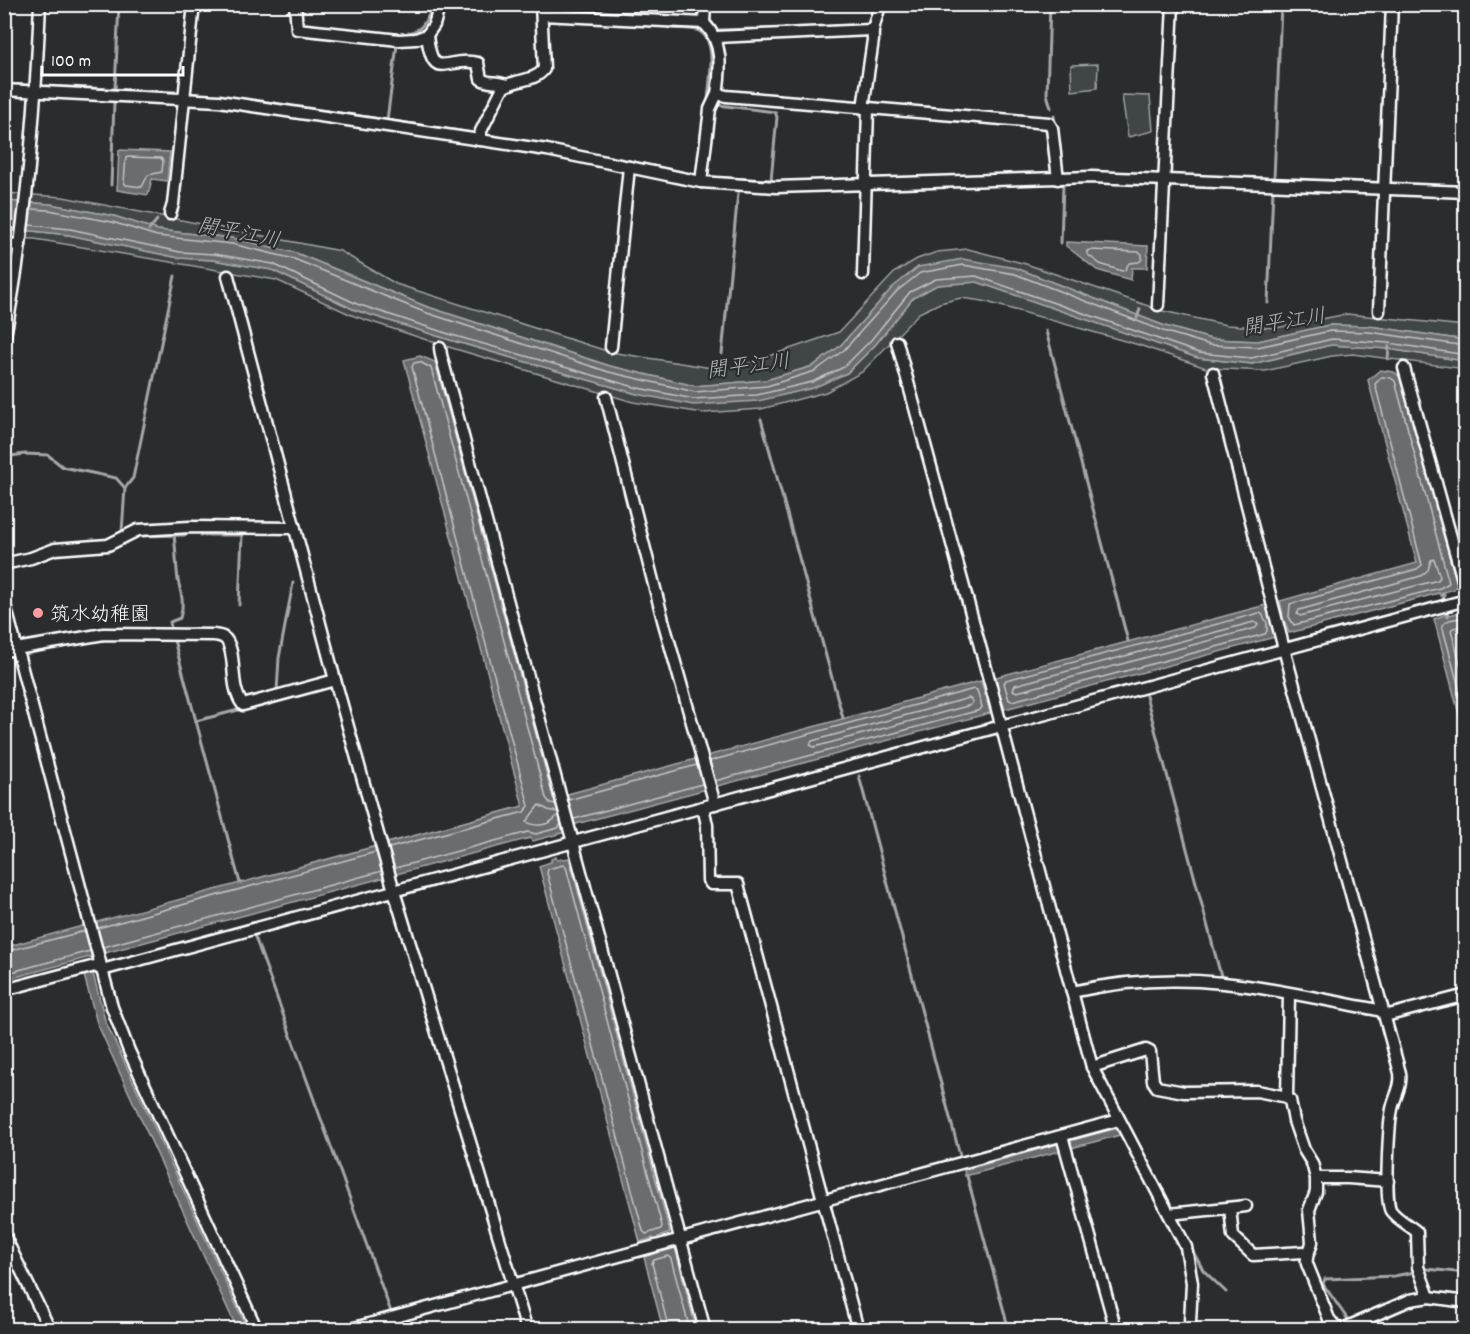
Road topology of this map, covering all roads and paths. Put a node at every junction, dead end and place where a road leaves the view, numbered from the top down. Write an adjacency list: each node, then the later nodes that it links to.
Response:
1 (40, 4): 16 (street)
2 (194, 4): 18 (street)
3 (295, 4): 12 (street)
4 (440, 4): 12 (street)
5 (705, 4): 10 (street)
6 (880, 4): 11 (street)
7 (1173, 4): 23 (street)
8 (1392, 4): 26 (street)
9 (541, 10): 10 (street); 14 (street)
10 (704, 23): 13 (street)
11 (871, 30): 13 (street); 19 (street)
12 (427, 34): 14 (street)
13 (716, 37): 17 (street)
14 (506, 85): 20 (street)
15 (4, 90): 16 (street)
16 (36, 91): 18 (street); 29 (street)
17 (717, 94): 19 (street); 24 (street)
18 (184, 98): 20 (street); 28 (street)
19 (865, 108): 22 (street); 25 (street)
20 (479, 140): 21 (street)
21 (628, 167): 24 (street); 37 (street)
22 (1058, 179): 23 (street); 25 (street)
23 (1165, 180): 26 (street); 33 (street)
24 (701, 182): 25 (street)
25 (866, 184): 31 (street)
26 (1384, 189): 27 (street); 34 (street)
27 (1466, 192)
28 (170, 213)
29 (21, 242): 30 (street); 35 (street)
30 (4, 244)
31 (863, 274)
32 (228, 276): 42 (street)
33 (1158, 305)
34 (1379, 311)
35 (4, 341)
36 (897, 342): 51 (street)
37 (611, 347)
38 (440, 348): 54 (street)
39 (1404, 368): 44 (street)
40 (1213, 373): 48 (street)
41 (606, 397): 52 (street)
42 (295, 528): 43 (street); 50 (street)
43 (4, 564)
44 (1466, 591)
45 (1466, 600): 48 (street)
46 (4, 601): 47 (street)
47 (17, 648): 49 (street); 50 (street); 56 (street)
48 (1284, 649): 51 (street); 61 (street)
49 (4, 651)
50 (335, 680): 55 (street)
51 (1001, 726): 52 (street); 58 (street)
52 (715, 804): 53 (street)
53 (703, 807): 54 (street); 68 (street)
54 (573, 842): 55 (street); 73 (street)
55 (394, 891): 56 (street); 75 (street)
56 (102, 969): 57 (street); 80 (street)
57 (4, 990)
58 (1072, 992): 59 (street); 62 (street)
59 (1289, 994): 61 (street); 63 (street)
60 (1466, 995): 61 (street)
61 (1385, 1013): 67 (street)
62 (1092, 1066): 63 (street); 64 (street)
63 (1287, 1097): 66 (street)
64 (1119, 1120): 65 (street); 71 (street)
65 (1062, 1136): 68 (street); 85 (street)
66 (1316, 1178): 67 (street); 74 (street)
67 (1388, 1181): 76 (street)
68 (823, 1200): 73 (street); 84 (street)
69 (1246, 1206): 70 (street)
70 (1230, 1208): 71 (street); 74 (street)
71 (1169, 1214): 86 (street)
72 (4, 1235): 79 (street)
73 (681, 1240): 75 (street); 83 (street)
74 (1306, 1254): 87 (street)
75 (514, 1284): 81 (street); 82 (street)
76 (1429, 1297): 77 (street); 78 (street)
77 (1466, 1302)
78 (1368, 1324): 87 (street)
79 (50, 1329)
80 (257, 1329)
81 (347, 1329)
82 (527, 1329)
83 (705, 1329)
84 (858, 1329)
85 (1116, 1329)
86 (1188, 1329)
87 (1339, 1329)

